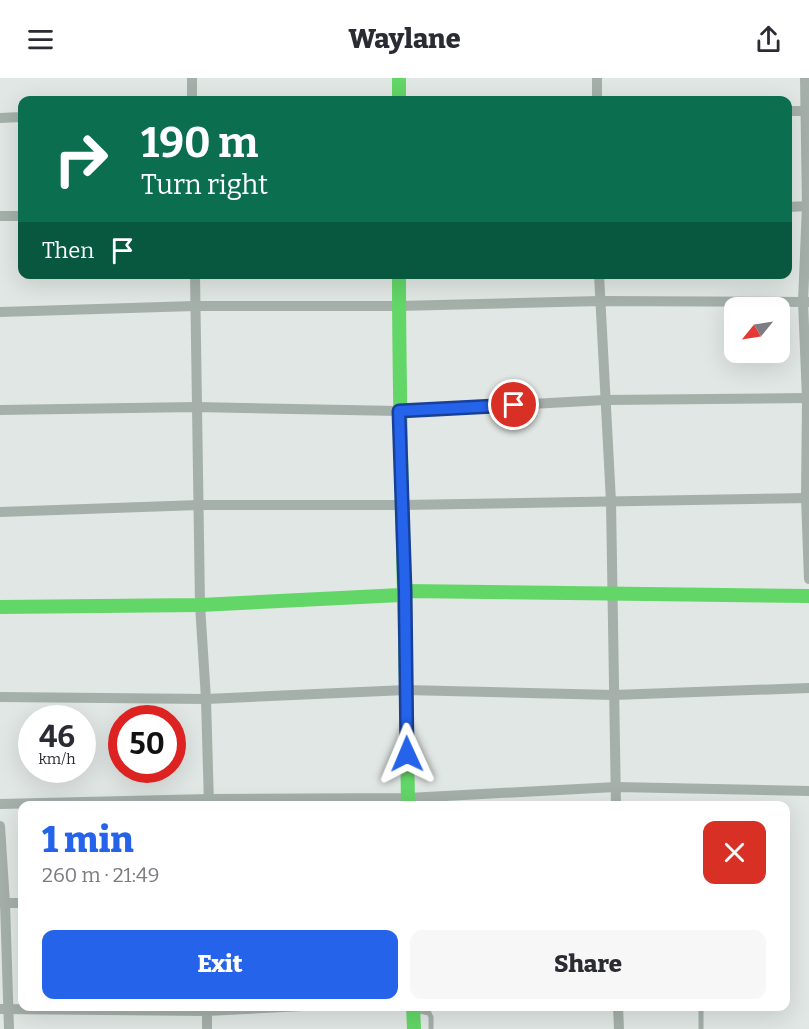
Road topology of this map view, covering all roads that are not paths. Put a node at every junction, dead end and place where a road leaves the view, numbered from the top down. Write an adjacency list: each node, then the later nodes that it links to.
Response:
1 (192, 78): 5 (street)
2 (399, 78): 6 (street)
3 (597, 78): 7 (street)
4 (805, 78): 8 (street)
5 (192, 96)
6 (399, 96)
7 (597, 96)
8 (807, 111): 11 (street)
9 (18, 117): 10 (street)
10 (0, 118)
11 (808, 206): 12 (street); 19 (street)
12 (792, 207)
13 (0, 216): 14 (street)
14 (18, 216)
15 (195, 279): 20 (street)
16 (399, 279): 21 (street)
17 (599, 279): 18 (street)
18 (600, 301): 19 (street); 21 (street); 24 (street)
19 (806, 302): 23 (street)
20 (195, 306): 21 (street); 22 (street); 25 (street)
21 (399, 306): 27 (street)
22 (0, 312)
23 (808, 398): 24 (street); 28 (street)
24 (605, 400): 27 (street); 29 (street)
25 (196, 407): 26 (street); 27 (street); 30 (street)
26 (0, 410)
27 (399, 411): 31 (street)
28 (807, 498): 29 (street); 33 (street)
29 (611, 502): 31 (street); 35 (street)
30 (199, 505): 31 (street); 32 (street); 37 (street)
31 (402, 505): 34 (street)
32 (0, 512)
33 (809, 579)
34 (405, 591): 35 (street); 37 (street); 40 (street)
35 (612, 593): 36 (street); 41 (street)
36 (809, 596)
37 (200, 605): 38 (street); 43 (street)
38 (0, 607)
39 (809, 688): 41 (street)
40 (406, 690): 41 (street); 43 (street); 47 (street)
41 (614, 695): 44 (street)
42 (0, 697): 43 (street)
43 (206, 699): 46 (street)
44 (616, 786): 45 (street); 48 (street); 49 (street)
45 (809, 791)
46 (209, 801)
47 (408, 801)
48 (421, 801)
49 (616, 801)
50 (0, 804): 51 (street)
51 (18, 804)
52 (0, 826): 53 (street)
53 (3, 903): 54 (street)
54 (4, 1009): 60 (street)
55 (207, 1011): 61 (street)
56 (413, 1011): 62 (street)
57 (423, 1011): 63 (lane)
58 (618, 1011): 64 (street)
59 (701, 1011): 65 (lane)
60 (9, 1029)
61 (207, 1029)
62 (414, 1029)
63 (431, 1029)
64 (619, 1029)
65 (701, 1029)

